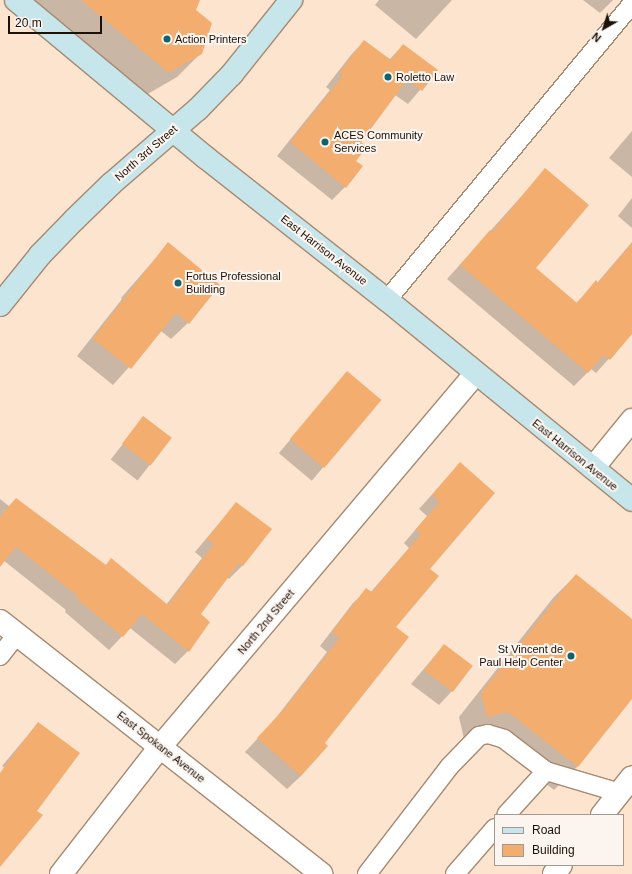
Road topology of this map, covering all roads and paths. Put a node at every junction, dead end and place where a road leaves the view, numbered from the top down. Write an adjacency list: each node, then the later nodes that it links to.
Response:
1 (16, 0): 4 (main road, East Harrison Avenue)
2 (291, 0): 4 (main road, North 3rd Street)
3 (632, 4): 5 (lane)
4 (174, 129): 5 (main road, East Harrison Avenue); 6 (main road, North 3rd Street)
5 (387, 300): 7 (main road, East Harrison Avenue)
6 (0, 305)
7 (475, 374): 9 (main road, East Harrison Avenue); 14 (street, North 2nd Street)
8 (632, 420): 9 (street)
9 (593, 468): 10 (main road, East Harrison Avenue)
10 (632, 500)
11 (0, 621): 12 (street, East Spokane Avenue)
12 (17, 634): 13 (lane); 14 (street, East Spokane Avenue)
13 (0, 656)
14 (160, 747): 21 (street, North 2nd Street); 22 (street, East Spokane Avenue)
15 (546, 772): 16 (lane); 17 (lane); 23 (lane)
16 (626, 785): 18 (street)
17 (507, 814)
18 (603, 814)
19 (494, 829): 24 (lane)
20 (560, 866): 25 (street)
21 (61, 874)
22 (321, 874)
23 (367, 874)
24 (455, 874)
25 (554, 874)

